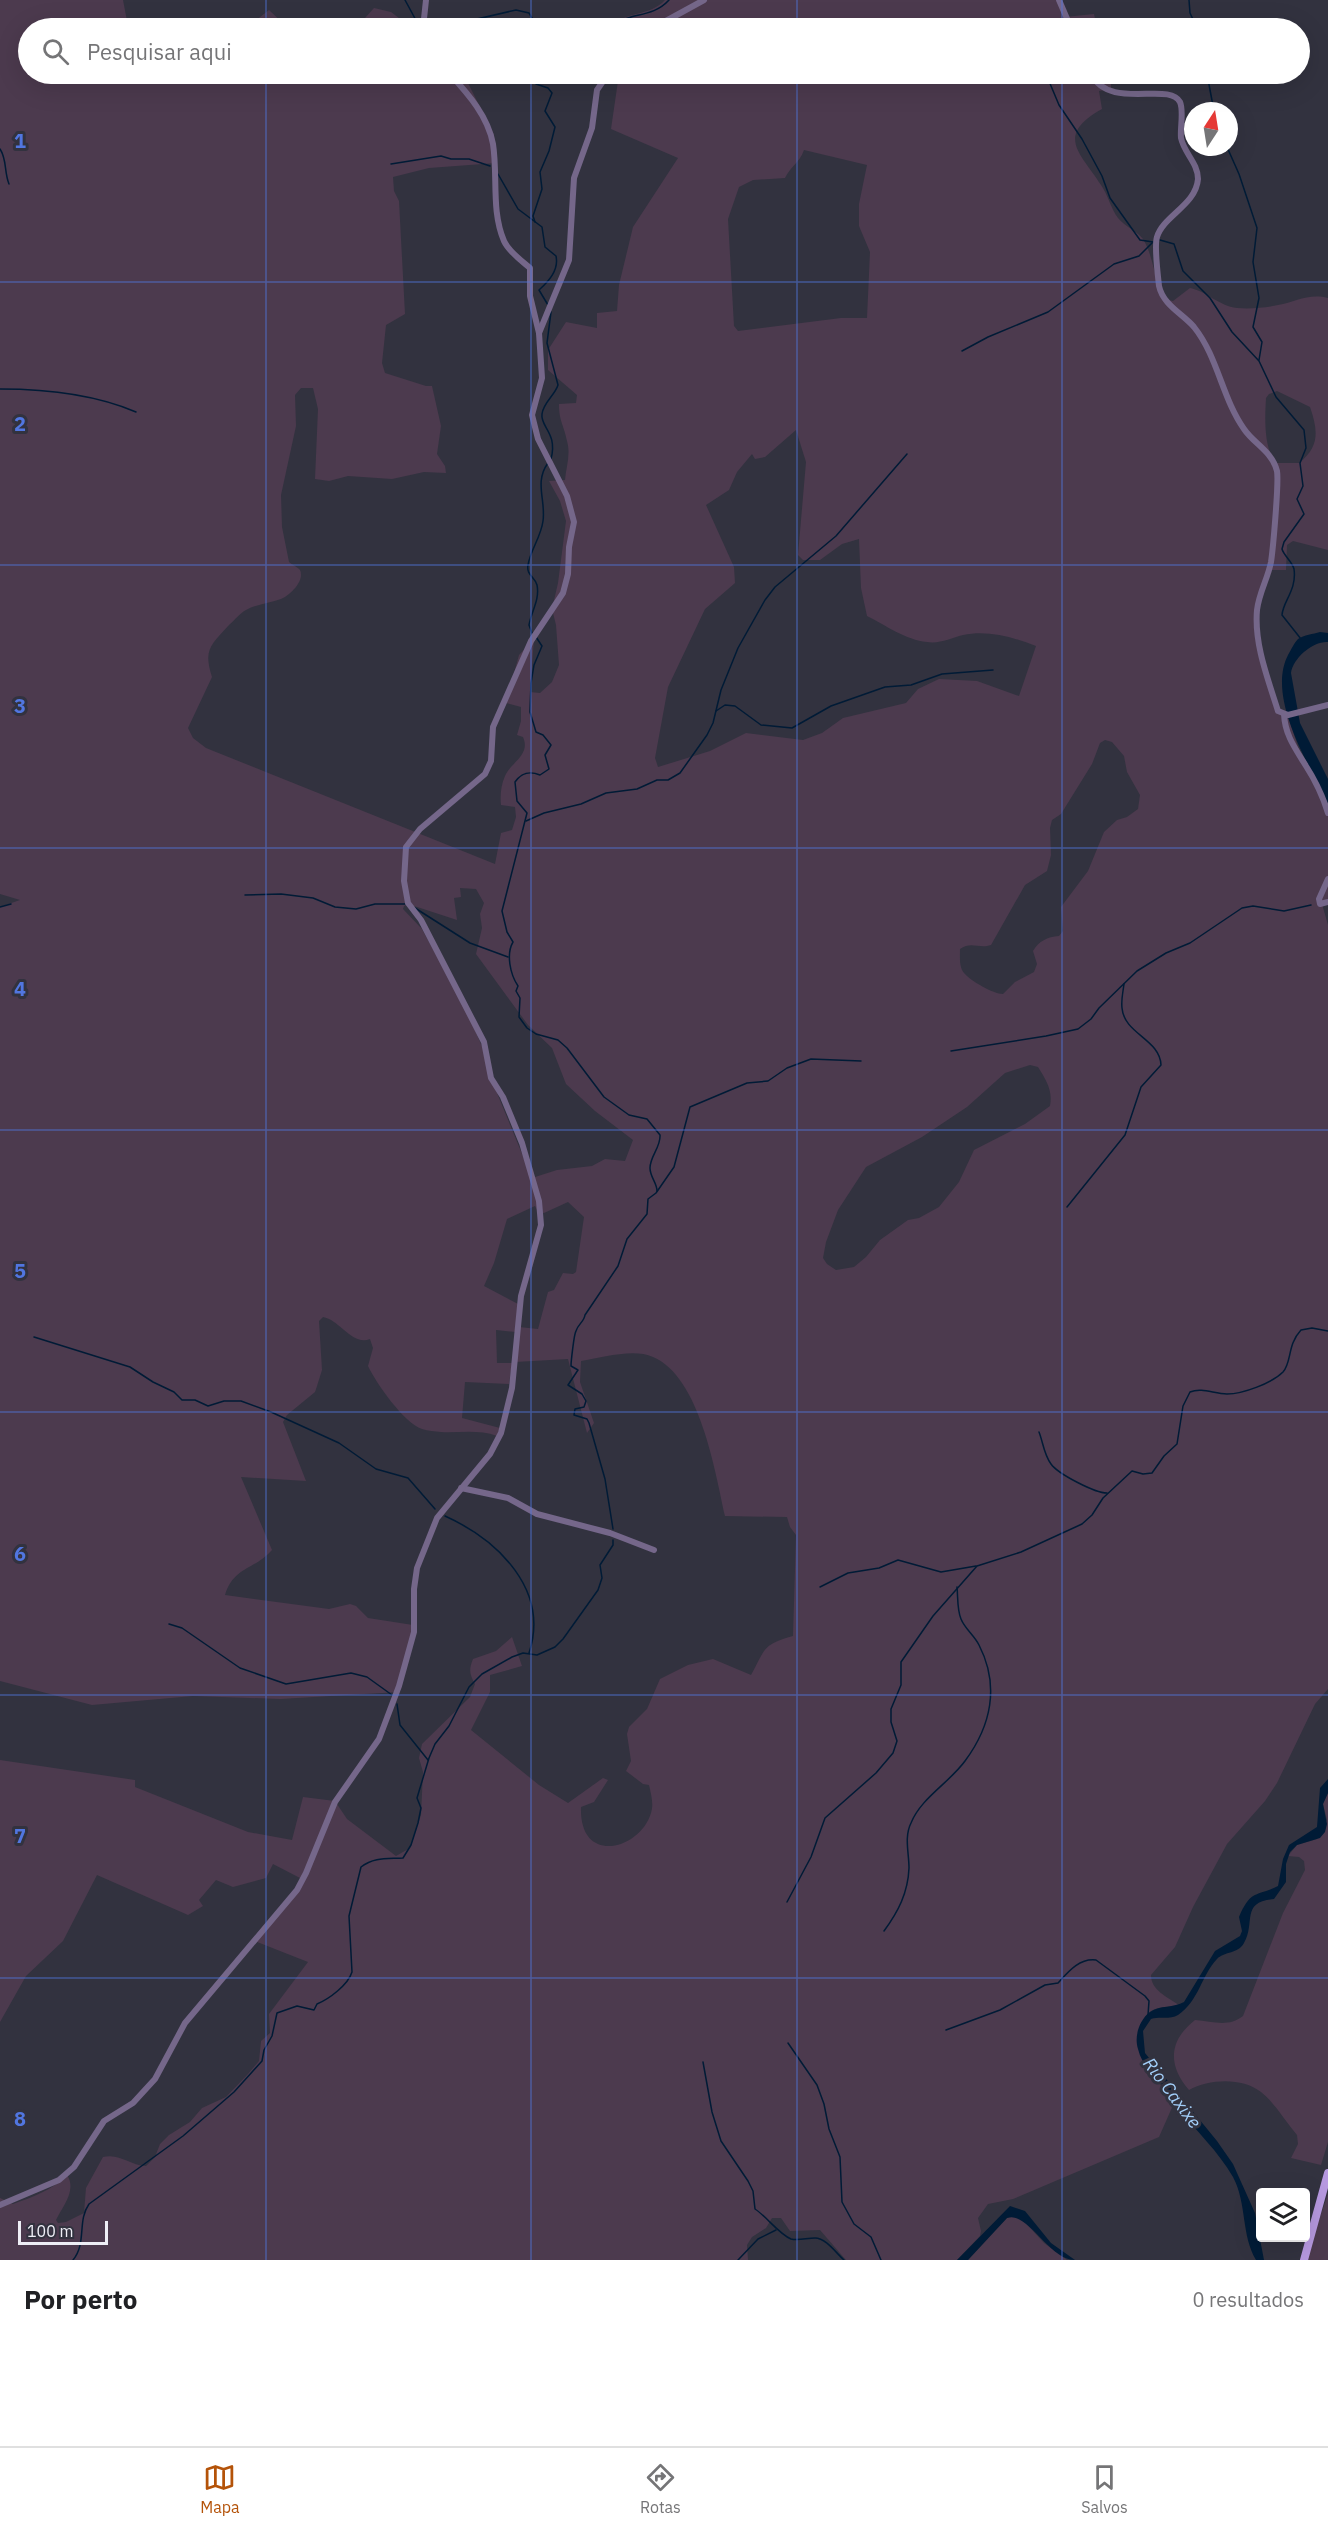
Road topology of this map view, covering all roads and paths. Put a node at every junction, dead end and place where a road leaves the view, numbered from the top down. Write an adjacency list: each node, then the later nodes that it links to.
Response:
1 (426, 0): 4 (street)
2 (704, 0): 5 (street)
3 (1059, 0): 6 (street)
4 (424, 18)
5 (671, 18)
6 (1067, 18)
7 (459, 84): 10 (street)
8 (601, 84): 10 (street)
9 (1100, 84): 12 (street)
10 (539, 333): 16 (street)
11 (1328, 705): 12 (street)
12 (1286, 714): 13 (street)
13 (1328, 813)
14 (1328, 879): 15 (street)
15 (1328, 902)
16 (461, 1488): 17 (street); 19 (street)
17 (654, 1551)
18 (1328, 2173): 20 (main road)
19 (0, 2205)
20 (1304, 2260)

